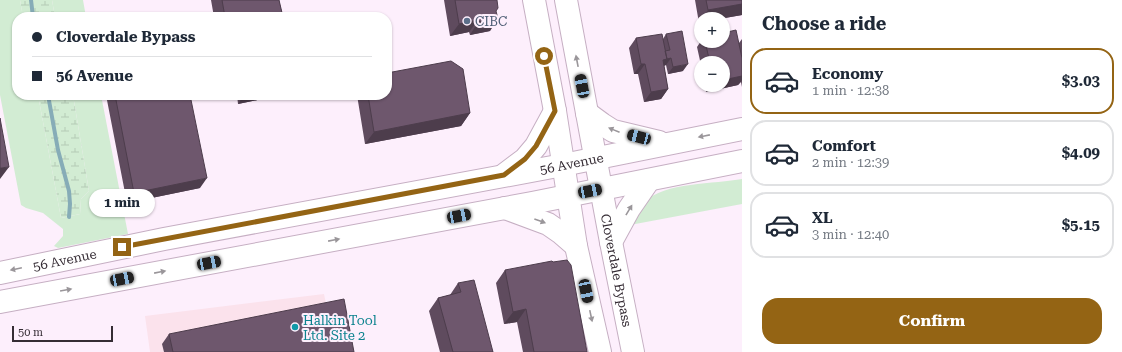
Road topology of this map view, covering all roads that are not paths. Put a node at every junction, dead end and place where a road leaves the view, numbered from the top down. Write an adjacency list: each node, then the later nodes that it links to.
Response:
1 (534, 0): 3 (highway)
2 (566, 0): 4 (highway, Cloverdale Bypass, one-way to 2)
3 (555, 111): 9 (highway); 10 (highway)
4 (587, 113): 6 (highway, one-way to 4); 7 (highway, Cloverdale Bypass)
5 (742, 128): 6 (highway, 56 Avenue, one-way to 6)
6 (665, 144): 7 (highway, 56 Avenue)
7 (595, 158): 9 (highway, 56 Avenue); 12 (highway, Cloverdale Bypass)
8 (742, 161): 11 (highway)
9 (563, 164): 10 (highway, 56 Avenue); 13 (highway)
10 (504, 175): 17 (highway, 56 Avenue, one-way to 17)
11 (649, 180): 12 (highway); 15 (highway, one-way to 11)
12 (601, 189): 13 (highway); 15 (highway, Cloverdale Bypass)
13 (568, 195): 14 (highway); 16 (highway)
14 (504, 208): 16 (highway, one-way to 16); 18 (highway, one-way to 14)
15 (611, 242): 20 (highway, Cloverdale Bypass)
16 (576, 246): 19 (highway, one-way to 19)
17 (0, 273)
18 (0, 302)
19 (600, 352)
20 (633, 352)

